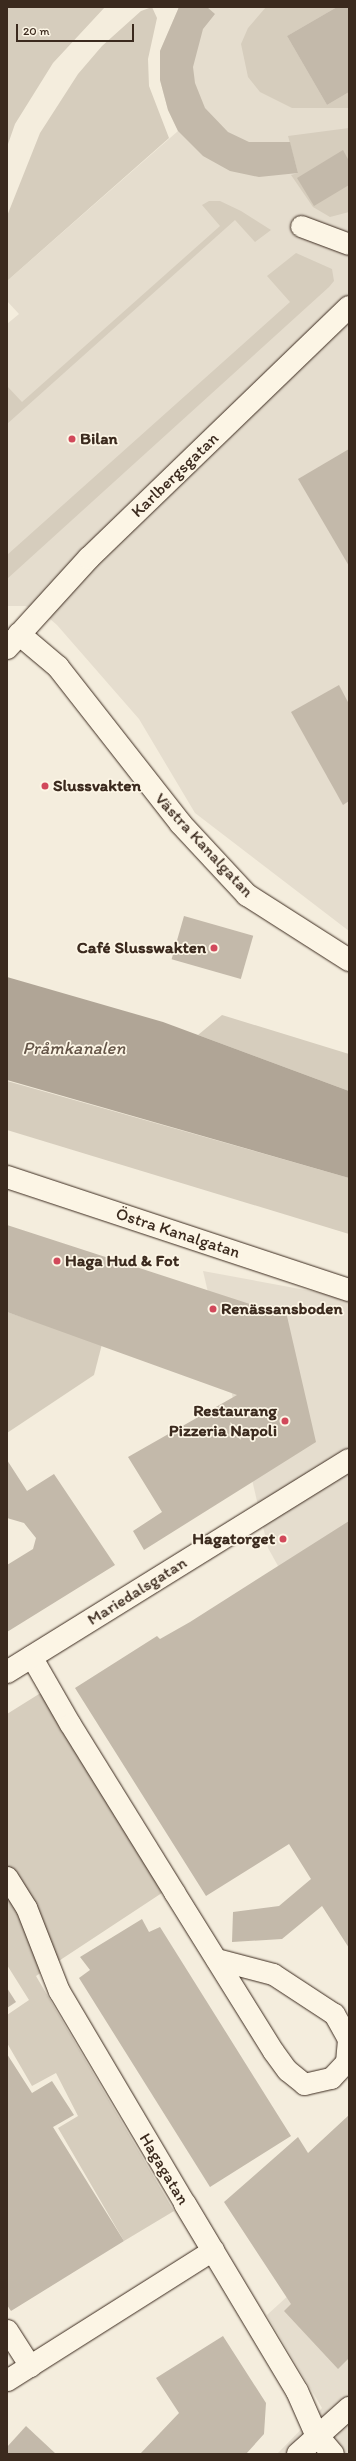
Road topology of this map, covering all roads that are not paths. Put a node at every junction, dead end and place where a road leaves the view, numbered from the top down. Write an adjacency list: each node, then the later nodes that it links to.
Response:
1 (301, 226): 2 (lane)
2 (349, 244)
3 (349, 307): 4 (street, Karlbergsgatan)
4 (13, 641): 5 (street, Västra Kanalgatan)
5 (349, 960)
6 (7, 1177): 7 (street, Östra Kanalgatan)
7 (349, 1290)
8 (349, 1460): 9 (street, Mariedalsgatan)
9 (32, 1656): 10 (street, Mariedalsgatan); 12 (lane)
10 (7, 1672)
11 (7, 1877): 13 (lane, Hagagatan)
12 (216, 1959): 12 (lane)
13 (185, 2204): 14 (street, Hagagatan)
14 (213, 2250): 16 (lane); 19 (street, Hagagatan)
15 (7, 2330): 16 (lane)
16 (30, 2366): 17 (lane)
17 (7, 2380)
18 (349, 2408): 19 (street)
19 (316, 2434): 20 (street); 21 (street, Hagagatan)
20 (298, 2454)
21 (332, 2454)

